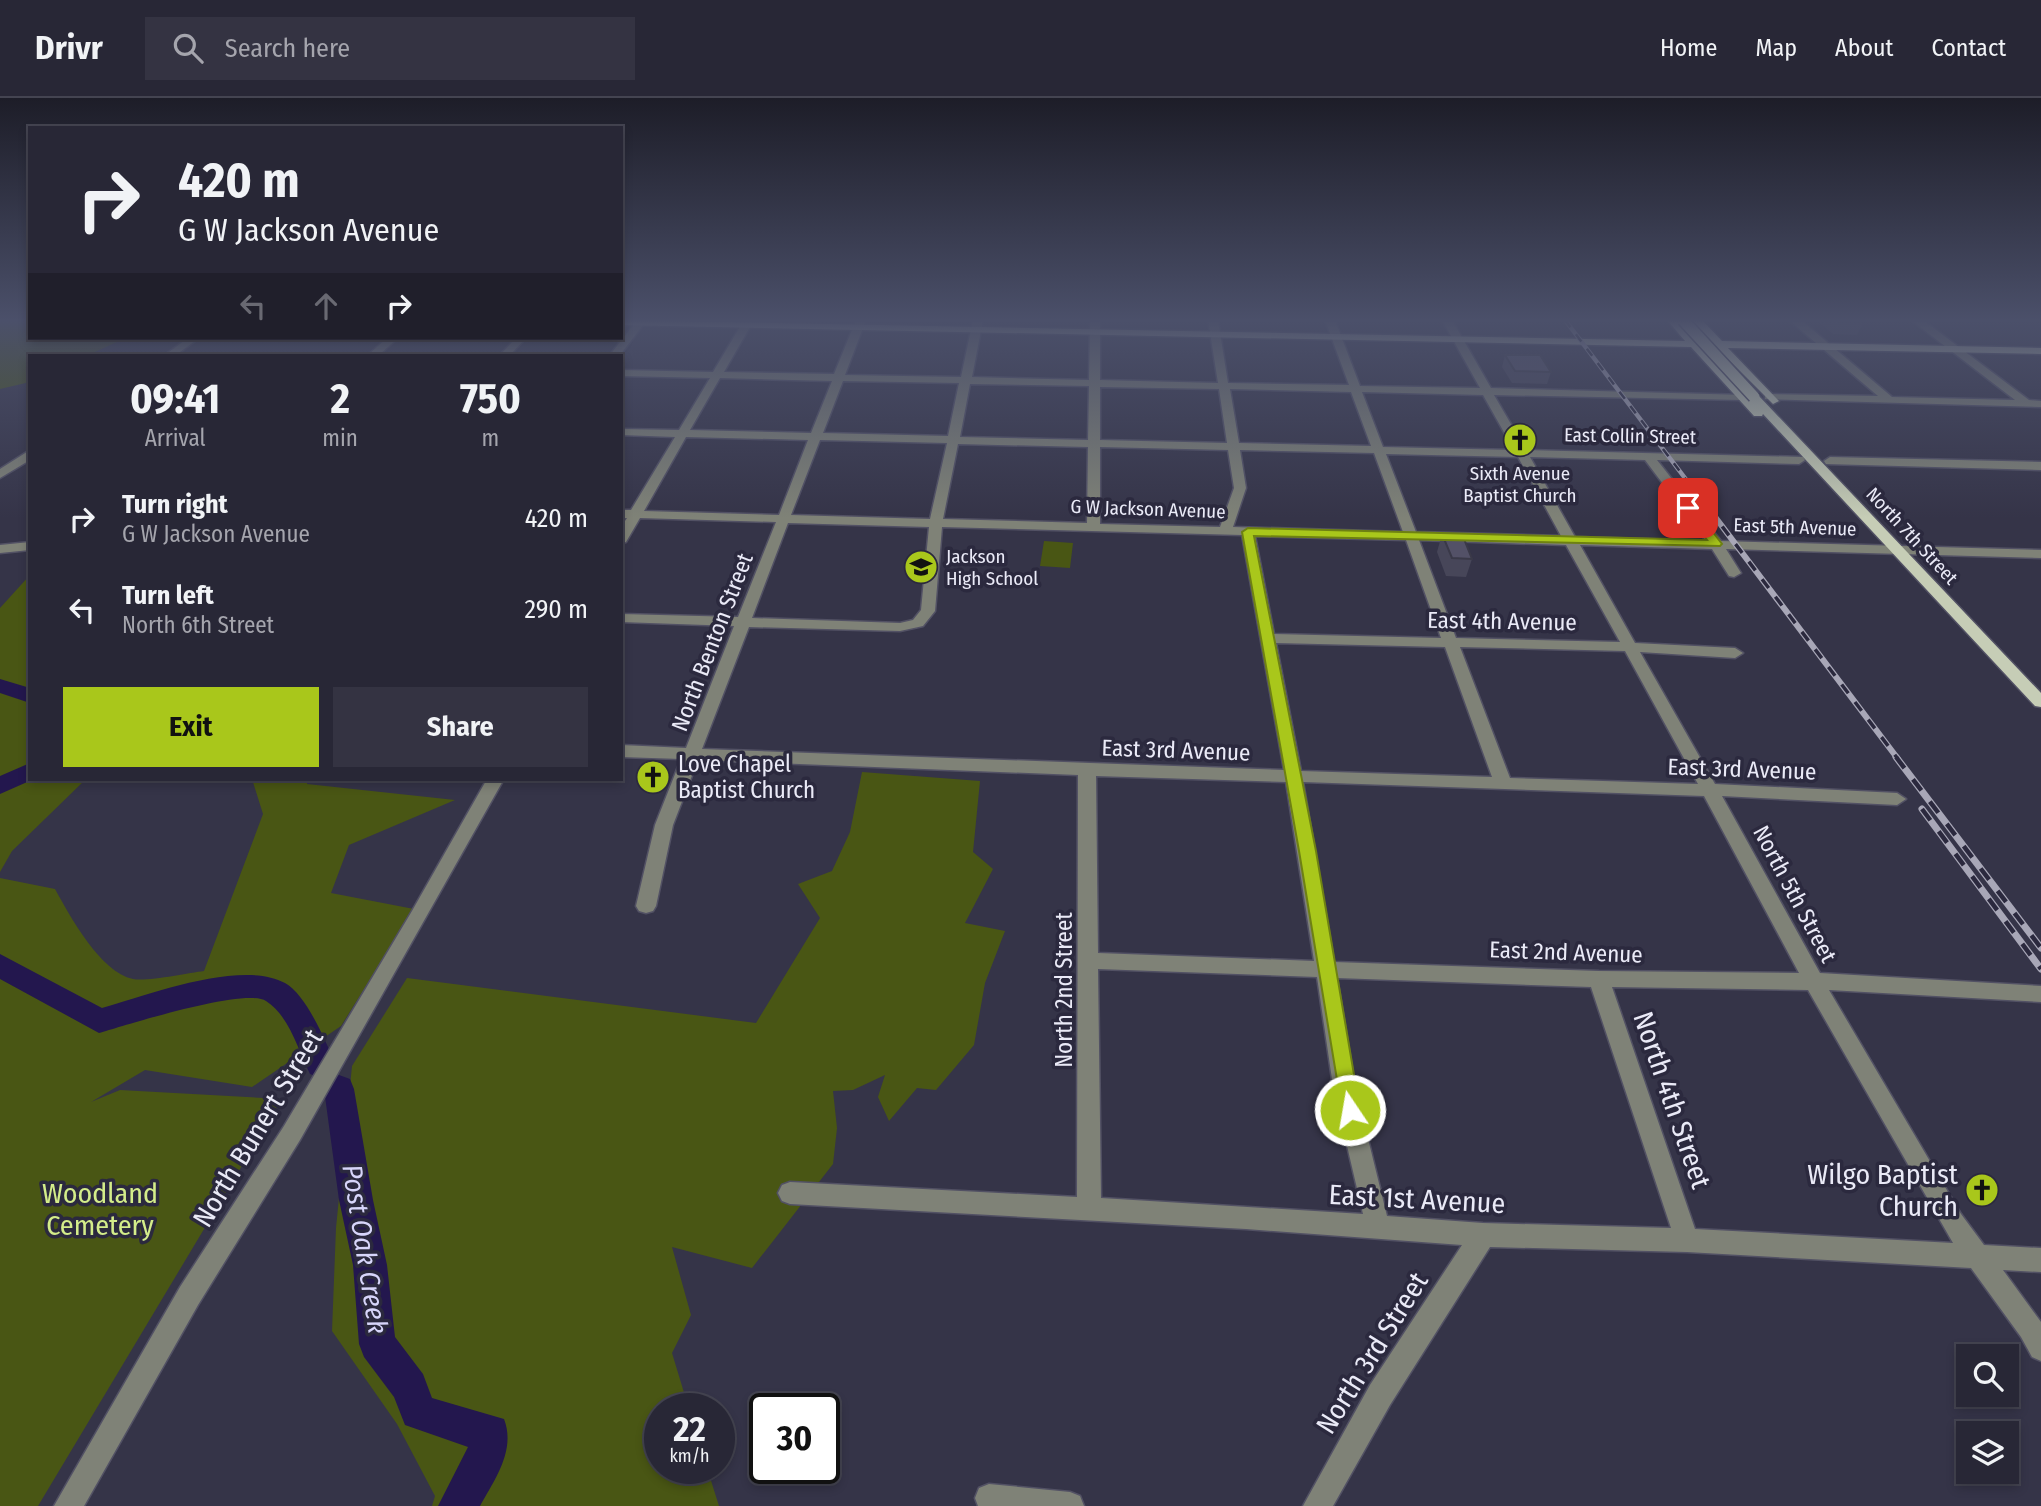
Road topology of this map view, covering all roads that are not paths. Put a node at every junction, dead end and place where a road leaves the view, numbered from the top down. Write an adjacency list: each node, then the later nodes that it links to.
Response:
1 (712, 386): 21 (street)
2 (836, 386): 22 (street, North Benton Street)
3 (965, 386): 23 (street)
4 (1095, 386): 24 (street)
5 (1210, 386): 6 (street)
6 (1223, 386): 13 (street); 25 (street)
7 (1482, 386): 14 (street, North 5th Street)
8 (1738, 386): 15 (main road, bridge)
9 (1739, 386): 15 (main road)
10 (1756, 386): 16 (main road)
11 (1872, 386): 17 (street)
12 (2003, 386): 18 (street)
13 (1355, 388): 14 (street); 26 (street)
14 (1485, 391): 15 (street); 27 (street, North 5th Street)
15 (1748, 397): 30 (main road); 35 (main road, North 7th Street)
16 (1769, 397): 17 (street); 31 (main road)
17 (1888, 399): 18 (street)
18 (2027, 404): 19 (street)
19 (2041, 404)
20 (623, 432): 21 (street, East Collin Street)
21 (683, 433): 22 (street, East Collin Street); 34 (street)
22 (816, 436): 23 (street, East Collin Street); 36 (street, North Benton Street)
23 (955, 440): 24 (street, East Collin Street); 37 (street)
24 (1095, 443): 25 (street, East Collin Street); 38 (street)
25 (1234, 446): 26 (street, East Collin Street); 39 (street)
26 (1377, 450): 27 (street, East Collin Street); 42 (street)
27 (1521, 453): 29 (street, East Collin Street); 43 (street, North 5th Street)
28 (28, 455): 33 (street)
29 (1647, 455): 30 (street, East Collin Street); 44 (street)
30 (1799, 460): 35 (main road)
31 (1830, 461): 32 (street); 35 (main road)
32 (2041, 466)
33 (0, 474)
34 (628, 514): 36 (street, G W Jackson Avenue); 40 (street)
35 (1864, 514): 47 (main road, North 7th Street)
36 (783, 518): 37 (street, G W Jackson Avenue); 51 (street, North Benton Street)
37 (936, 523): 38 (street, G W Jackson Avenue); 51 (street)
38 (1093, 527): 39 (street, G W Jackson Avenue)
39 (1225, 531): 41 (street, G W Jackson Avenue)
40 (623, 532)
41 (1248, 532): 42 (street, G W Jackson Avenue); 52 (street)
42 (1412, 536): 43 (street, G W Jackson Avenue); 53 (street)
43 (1569, 540): 44 (street, G W Jackson Avenue); 54 (street, North 5th Street)
44 (1716, 544): 47 (street, East 5th Avenue); 49 (street)
45 (28, 546): 46 (street)
46 (0, 549)
47 (1897, 549): 48 (street, East 5th Avenue); 56 (main road, North 7th Street)
48 (2041, 554)
49 (1734, 573)
50 (623, 618): 51 (street)
51 (743, 622): 58 (street, North Benton Street)
52 (1267, 638): 53 (street, East 4th Avenue); 60 (street)
53 (1451, 642): 54 (street, East 4th Avenue); 62 (street)
54 (1630, 647): 55 (street, East 4th Avenue); 63 (street, North 5th Street)
55 (1735, 653)
56 (2041, 702)
57 (623, 751): 58 (street, East 3rd Avenue)
58 (693, 756): 59 (street, East 3rd Avenue); 65 (street, North Benton Street)
59 (1087, 771): 60 (street, East 3rd Avenue); 66 (street, North 2nd Street)
60 (1293, 776): 62 (street, East 3rd Avenue); 67 (street)
61 (494, 781): 80 (street, North Bunert Street)
62 (1503, 782): 63 (street, East 3rd Avenue)
63 (1711, 792): 64 (street, East 3rd Avenue); 69 (street, North 5th Street)
64 (1897, 799)
65 (646, 906)
66 (1088, 961): 67 (street, East 2nd Avenue); 72 (street, North 2nd Street)
67 (1326, 968): 68 (street, East 2nd Avenue); 73 (street)
68 (1599, 979): 69 (street, East 2nd Avenue); 75 (street, North 4th Street)
69 (1813, 980): 70 (street, East 2nd Avenue); 76 (street, North 5th Street)
70 (2041, 994)
71 (790, 1193): 72 (street, East 1st Avenue)
72 (1089, 1209): 73 (street, East 1st Avenue)
73 (1378, 1228): 74 (street, East 1st Avenue)
74 (1483, 1235): 75 (street, East 1st Avenue); 82 (street, North 3rd Street)
75 (1688, 1240): 76 (street, East 1st Avenue)
76 (1978, 1257): 77 (street, East 1st Avenue); 78 (street, North 5th Street)
77 (2041, 1260)
78 (2041, 1348)
79 (989, 1498): 81 (street)
80 (68, 1506)
81 (1070, 1506)
82 (1317, 1506)

